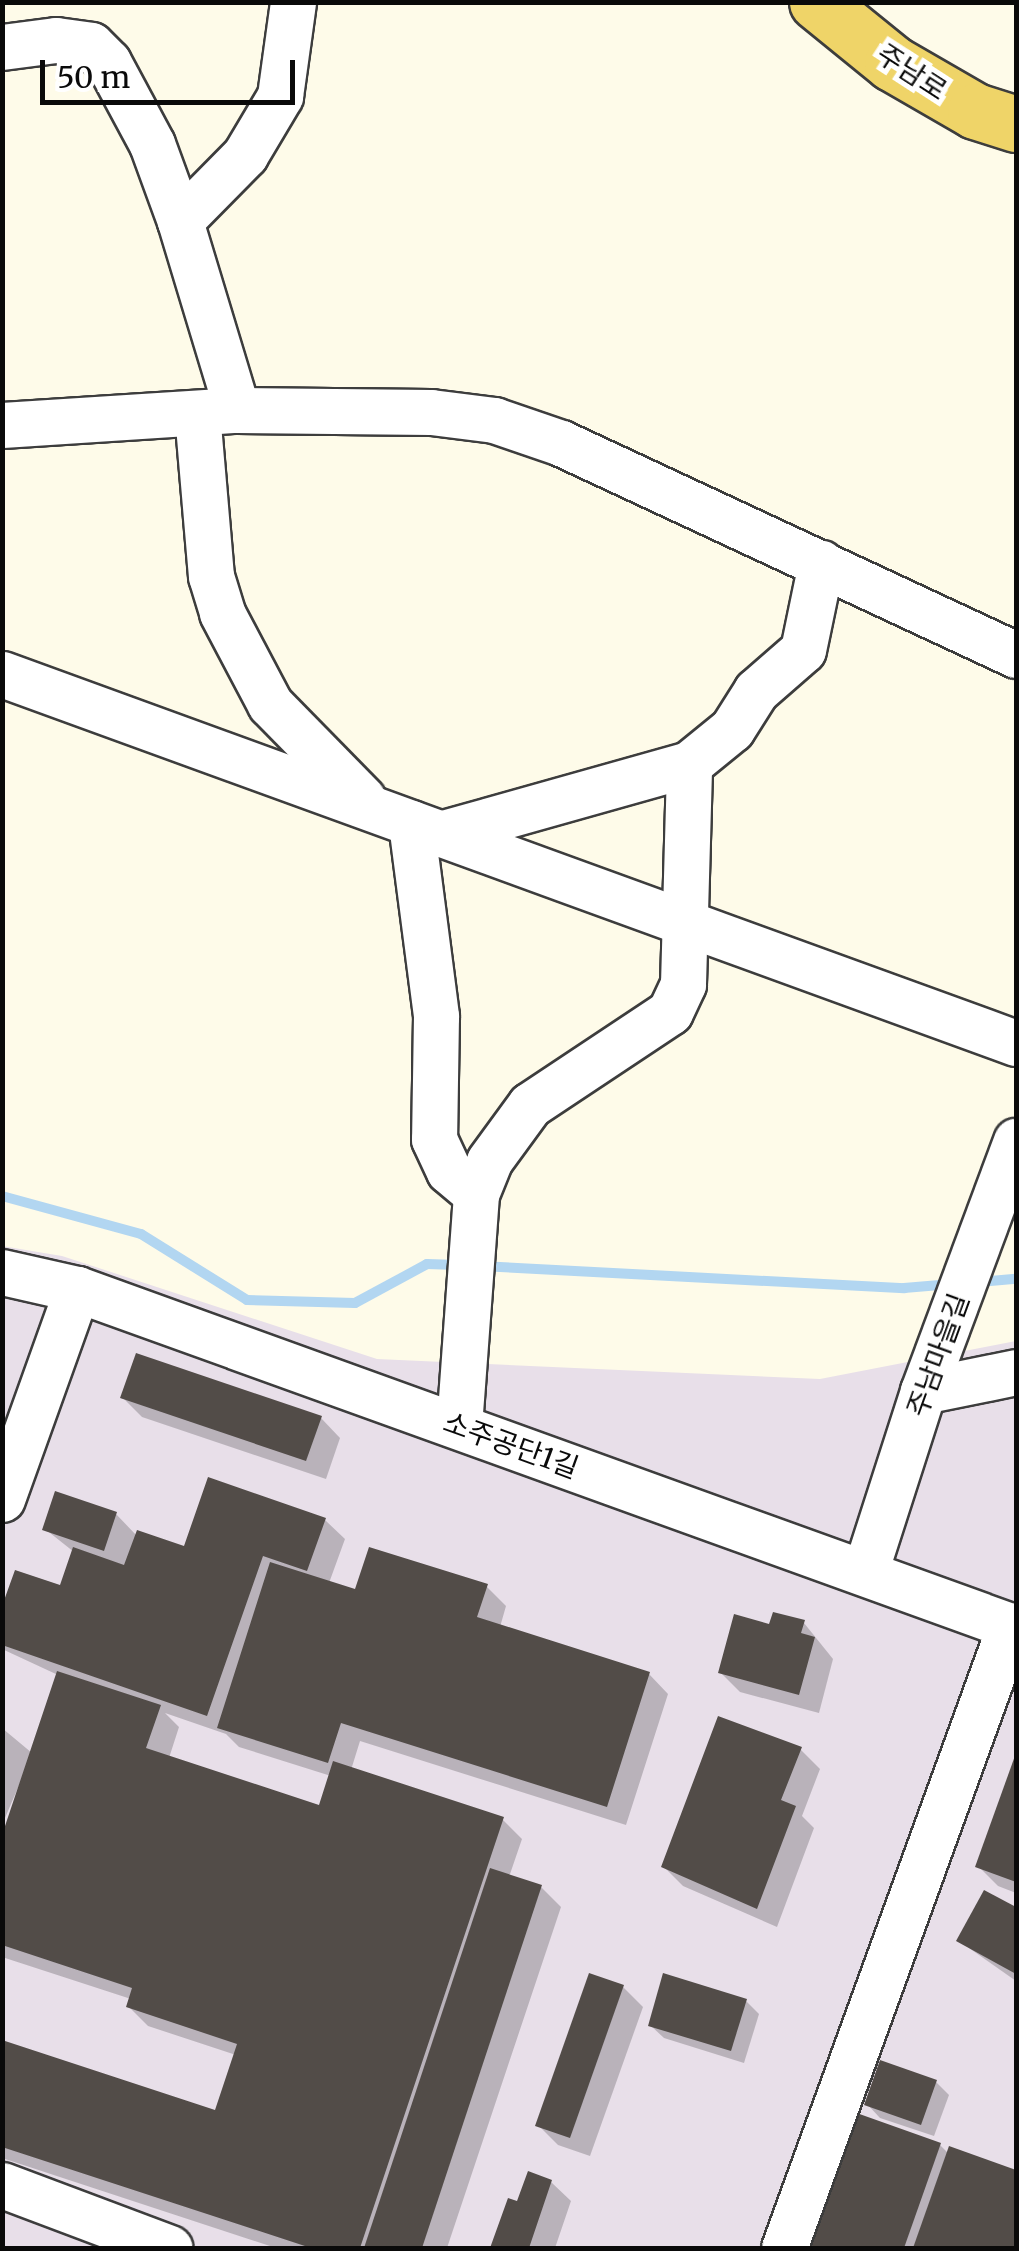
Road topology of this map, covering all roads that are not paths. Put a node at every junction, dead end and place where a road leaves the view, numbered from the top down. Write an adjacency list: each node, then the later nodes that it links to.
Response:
1 (293, 2): 5 (street)
2 (817, 2): 4 (main road, 주남로)
3 (2, 48): 5 (street)
4 (1016, 124)
5 (180, 221): 6 (street)
6 (217, 412): 7 (street); 8 (street); 12 (street)
7 (2, 424)
8 (821, 563): 9 (street); 11 (street)
9 (1016, 655)
10 (2, 674): 12 (street)
11 (689, 764): 12 (street); 13 (street)
12 (409, 822): 13 (street); 16 (street)
13 (680, 919): 14 (street); 16 (street)
14 (1016, 1043)
15 (1016, 1140): 20 (street, 주남마을길)
16 (476, 1194): 21 (street)
17 (2, 1272): 18 (street, 소주공단1길)
18 (77, 1289): 21 (street, 소주공단1길); 22 (street)
19 (1016, 1372): 20 (street)
20 (923, 1391): 23 (street, 주남마을길)
21 (458, 1426): 23 (street, 소주공단1길)
22 (2, 1500)
23 (865, 1572): 24 (street, 소주공단1길)
24 (1013, 1627): 27 (street)
25 (2, 2185): 26 (street)
26 (170, 2248)
27 (784, 2248)

